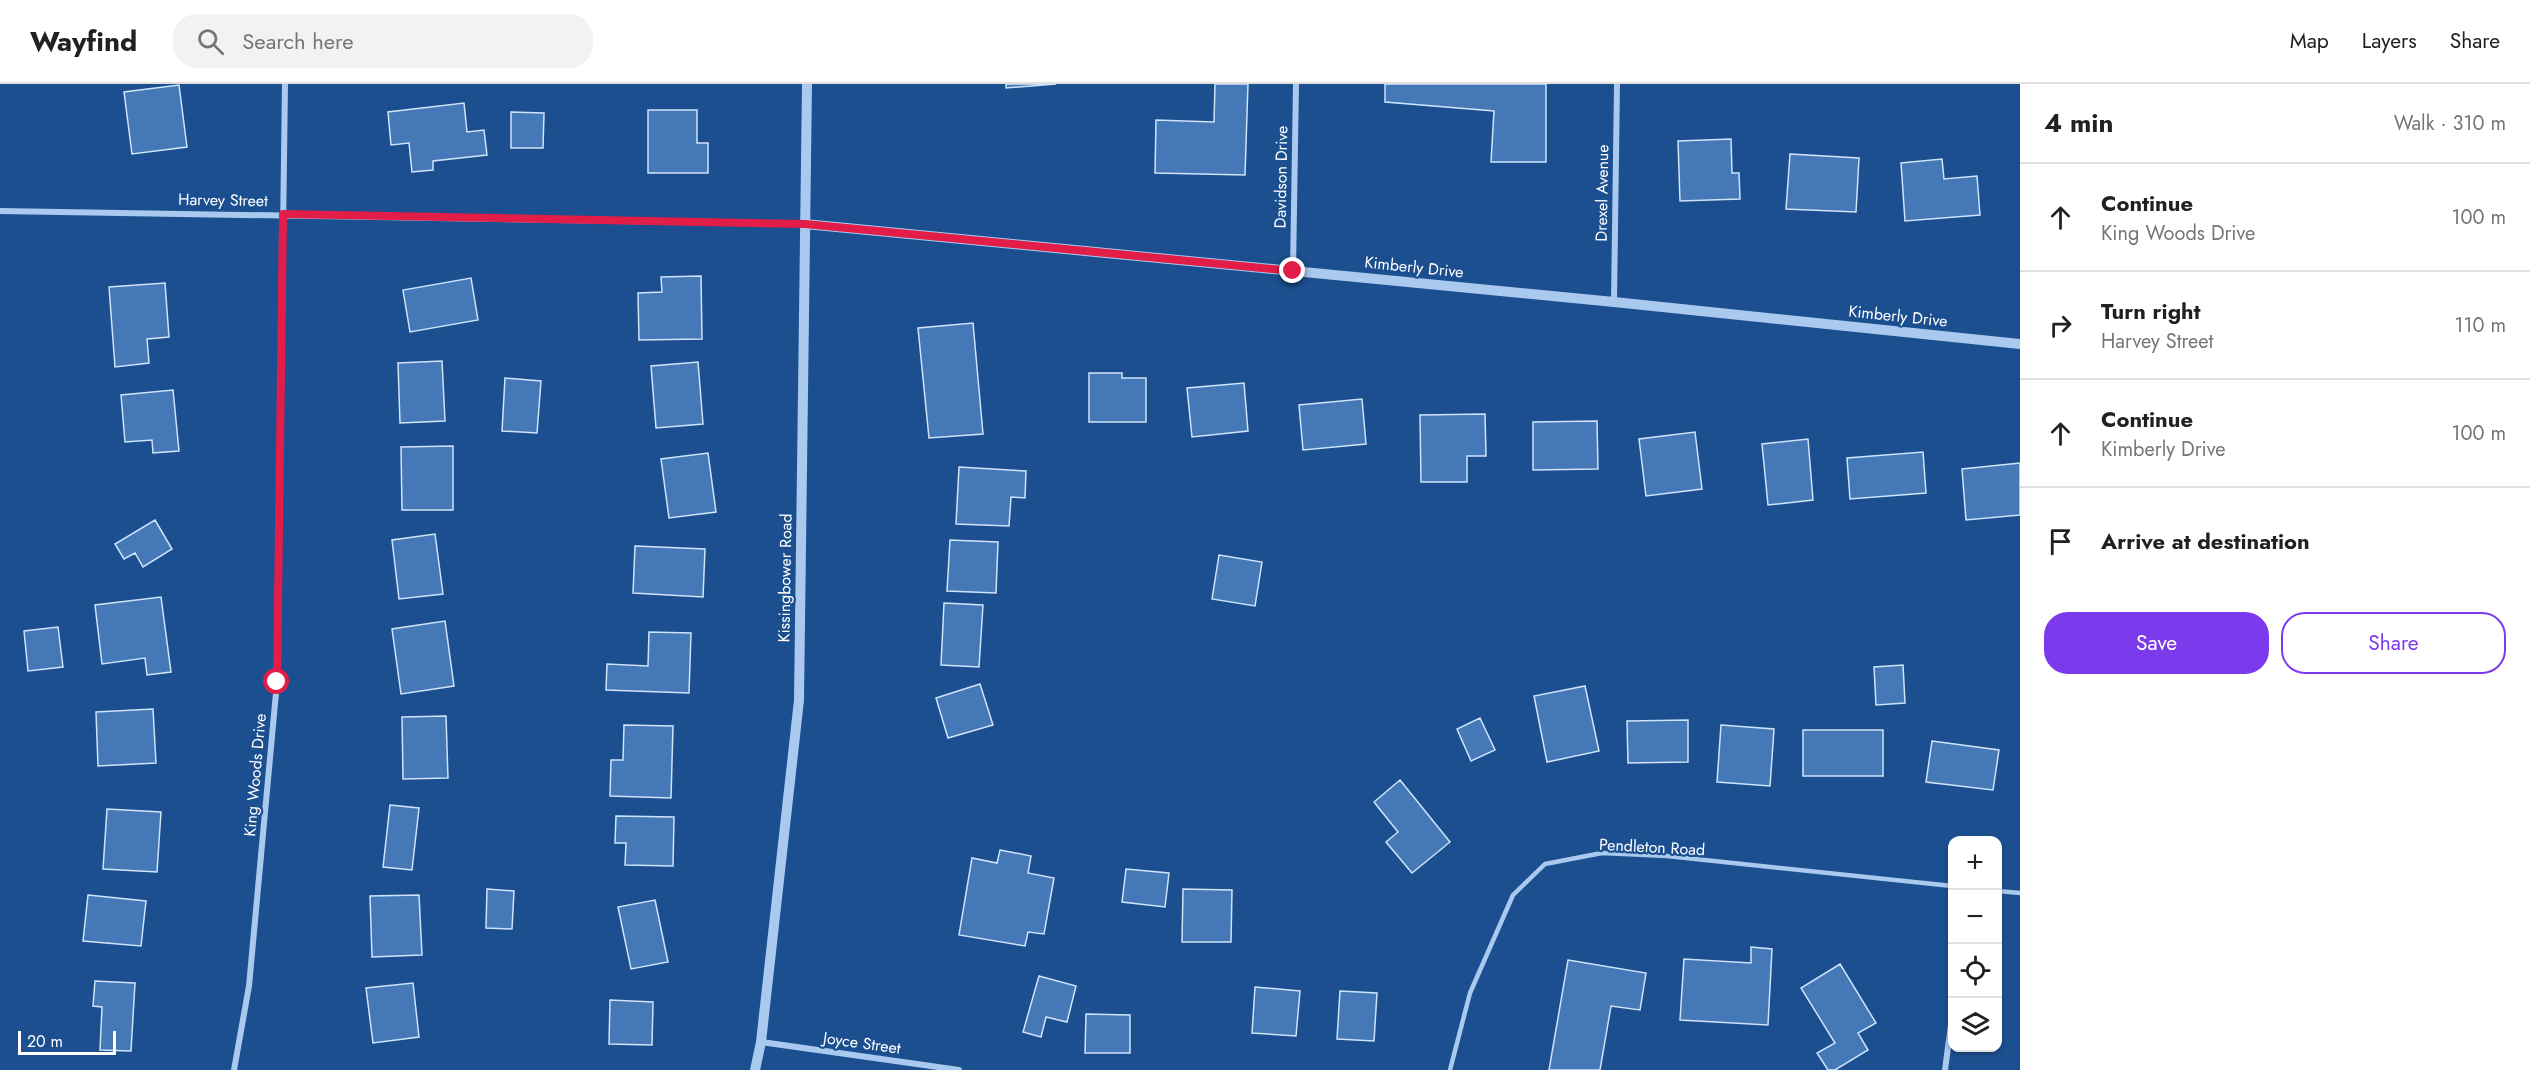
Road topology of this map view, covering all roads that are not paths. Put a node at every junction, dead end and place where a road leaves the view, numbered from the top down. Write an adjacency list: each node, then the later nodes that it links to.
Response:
1 (285, 84): 6 (street, King Woods Drive)
2 (807, 84): 7 (street, Kissingbower Road)
3 (1296, 84): 8 (street, Davidson Drive)
4 (1617, 84): 9 (street, Drexel Avenue)
5 (0, 211): 6 (street, Harvey Street)
6 (283, 214): 7 (street, Harvey Street); 16 (street, King Woods Drive)
7 (805, 224): 8 (street, Kimberly Drive); 14 (street, Kissingbower Road)
8 (1293, 271): 9 (street, Kimberly Drive)
9 (1614, 302): 10 (street, Kimberly Drive)
10 (2020, 344)
11 (1948, 885): 19 (lane, Pendleton Road)
12 (2002, 891): 13 (lane)
13 (2020, 893)
14 (761, 1042): 17 (street, Kissingbower Road); 18 (street, Joyce Street)
15 (1948, 1050): 20 (street)
16 (234, 1070)
17 (755, 1070)
18 (959, 1070)
19 (1450, 1070)
20 (1945, 1070)

